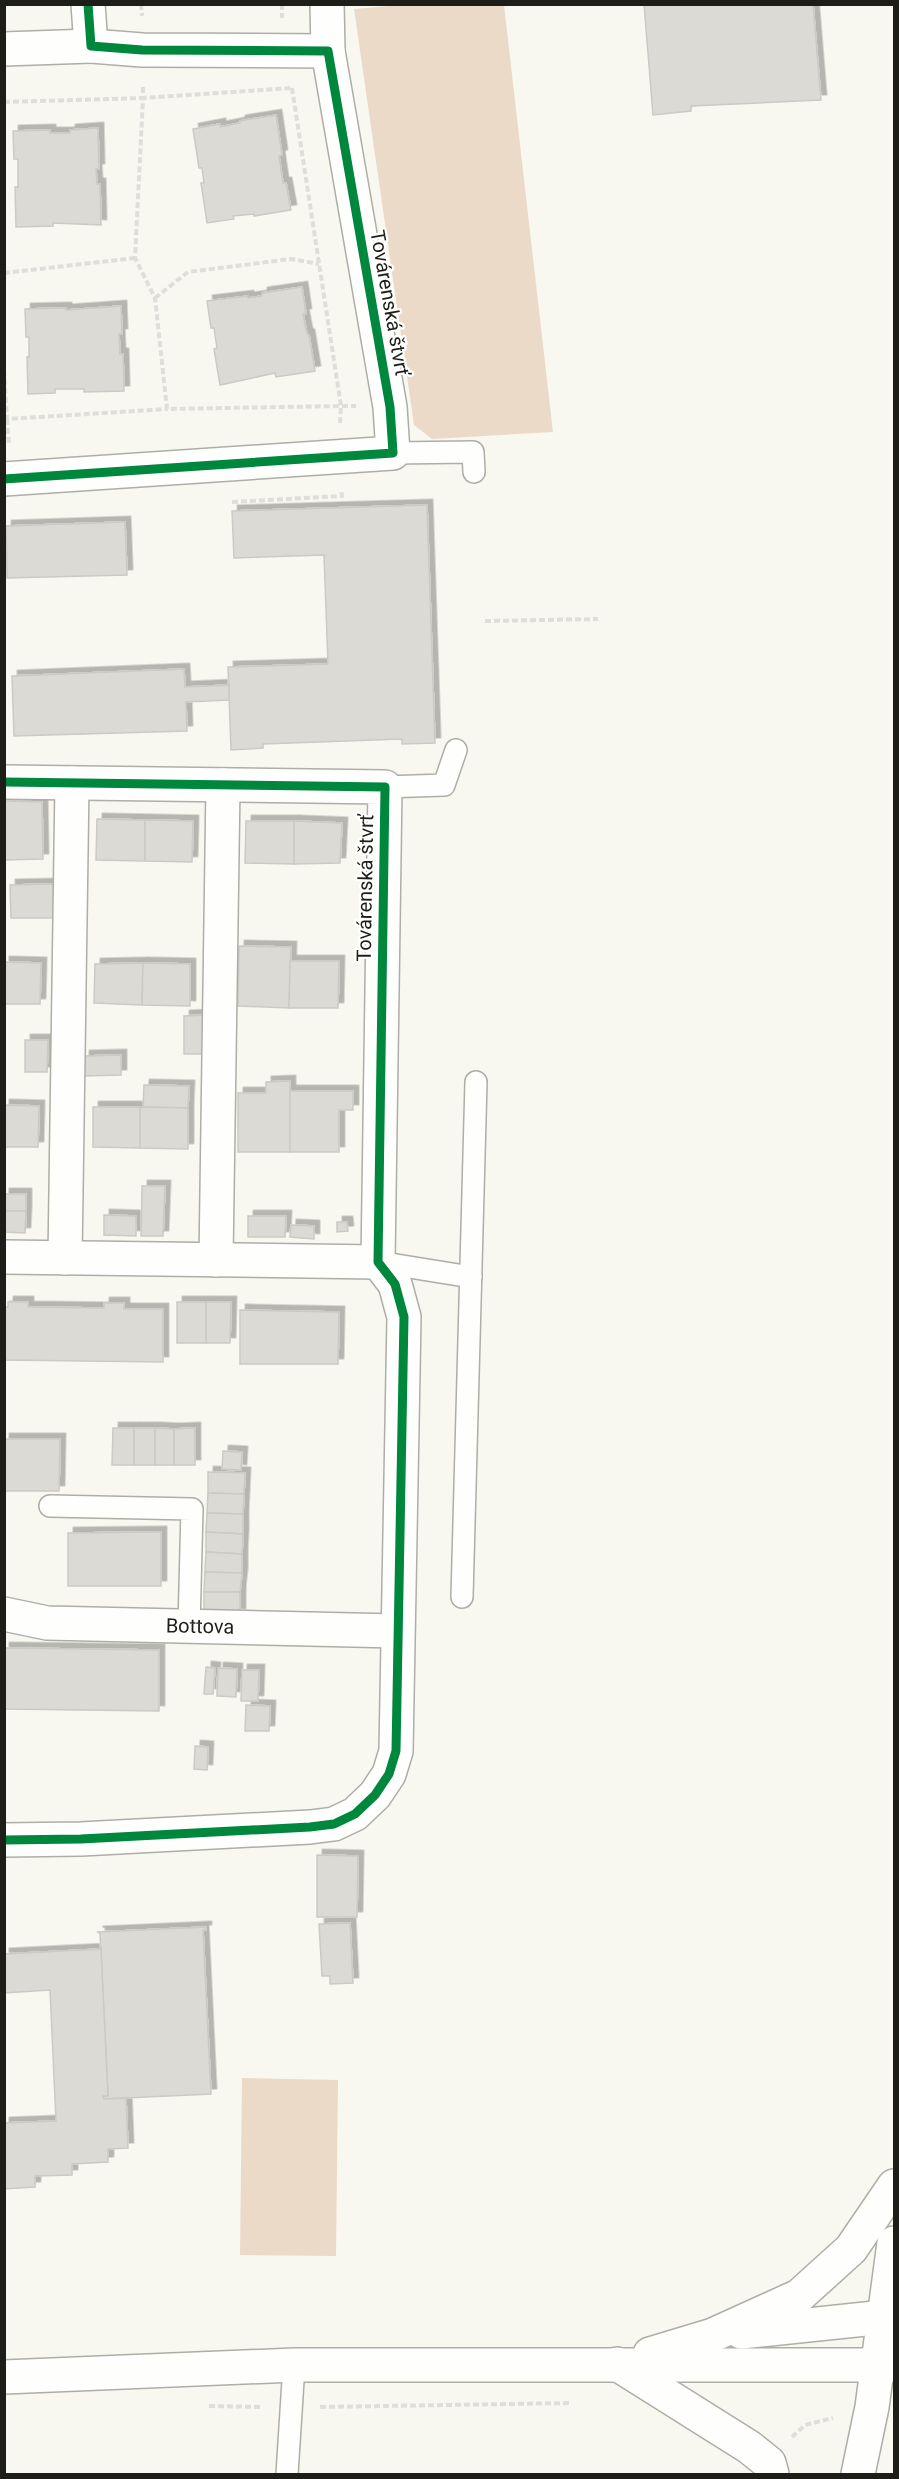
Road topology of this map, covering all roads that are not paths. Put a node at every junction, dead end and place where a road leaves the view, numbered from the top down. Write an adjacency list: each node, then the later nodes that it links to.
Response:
1 (88, 4): 3 (street)
2 (327, 4): 5 (street, Továrenská štvrť)
3 (90, 46): 4 (street); 5 (street)
4 (4, 48)
5 (328, 51): 6 (street, Továrenská štvrť)
6 (393, 453): 7 (street); 8 (lane)
7 (7, 465)
8 (474, 472)
9 (456, 750): 13 (lane)
10 (4, 782): 11 (street, Továrenská štvrť)
11 (72, 783): 12 (street, Továrenská štvrť); 16 (street)
12 (224, 785): 13 (street, Továrenská štvrť); 17 (street)
13 (385, 787): 18 (street, Továrenská štvrť)
14 (476, 1082): 19 (lane)
15 (4, 1257): 16 (street)
16 (65, 1258): 17 (street)
17 (216, 1260): 18 (street)
18 (378, 1262): 19 (lane); 24 (street)
19 (471, 1277): 21 (lane)
20 (50, 1506): 23 (lane)
21 (462, 1597)
22 (4, 1614): 23 (street, Bottova)
23 (189, 1626): 24 (street, Bottova)
24 (397, 1631): 25 (street)
25 (4, 1839)
26 (894, 2186): 29 (street)
27 (894, 2243): 28 (street)
28 (890, 2317): 29 (street); 31 (street)
29 (713, 2335): 30 (street)
30 (616, 2364): 31 (street); 32 (street); 35 (street)
31 (886, 2365): 36 (street)
32 (294, 2366): 33 (street); 34 (lane)
33 (4, 2377)
34 (287, 2475)
35 (771, 2475)
36 (858, 2475)

